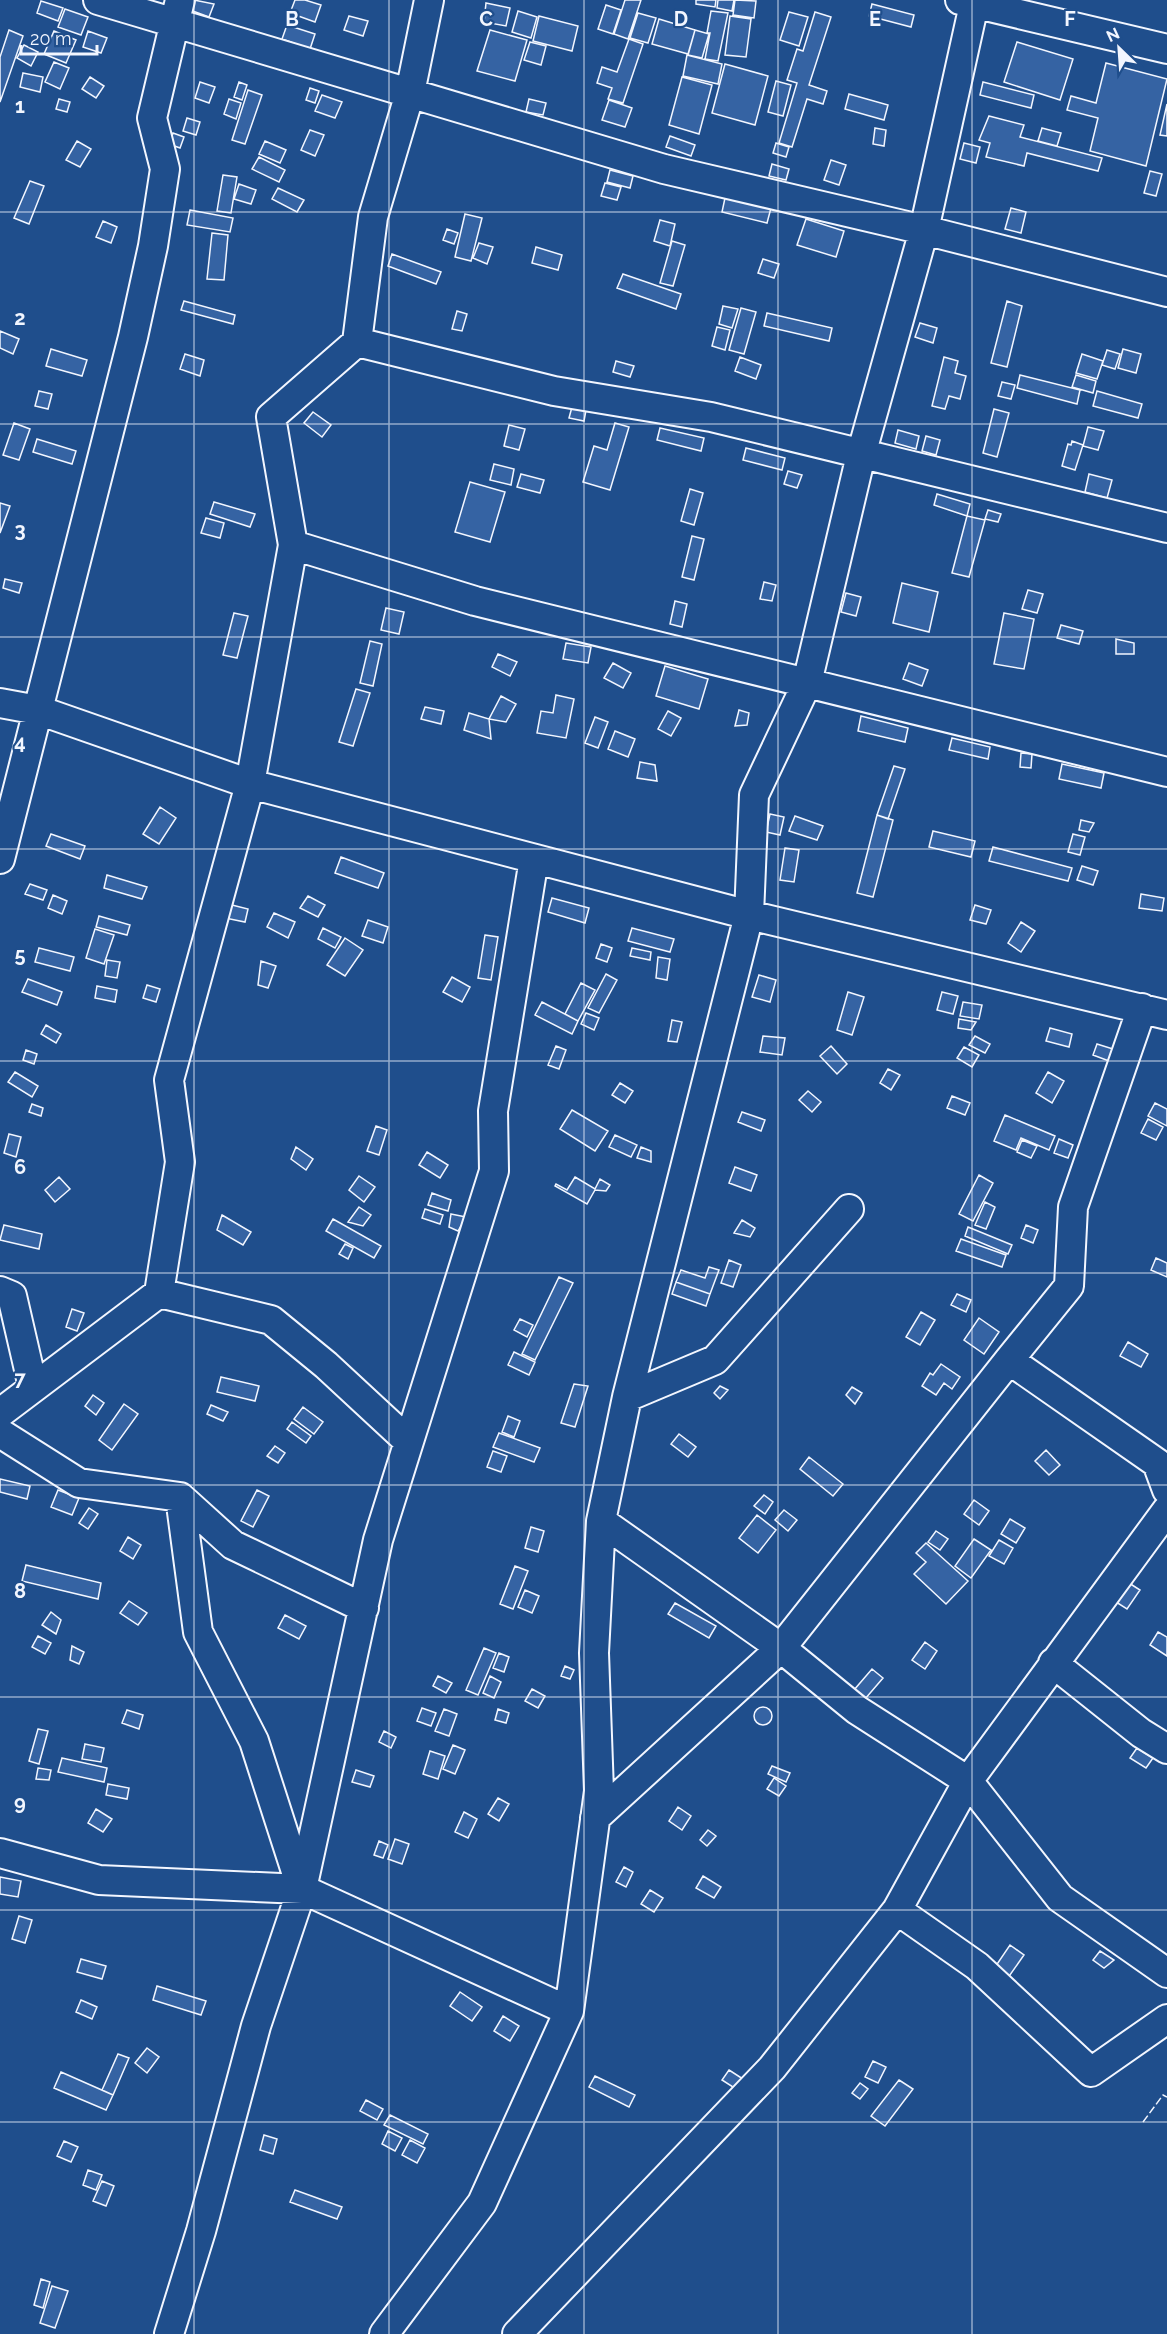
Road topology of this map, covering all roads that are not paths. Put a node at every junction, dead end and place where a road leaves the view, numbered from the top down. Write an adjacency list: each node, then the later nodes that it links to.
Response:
1 (98, 0): 4 (street)
2 (429, 0): 6 (street)
3 (970, 1): 5 (street); 7 (street)
4 (177, 11): 6 (street); 15 (street)
5 (1167, 49)
6 (410, 93): 7 (street); 9 (street)
7 (924, 230): 8 (street); 10 (street)
8 (1167, 292)
9 (357, 342): 10 (street); 12 (street)
10 (861, 455): 11 (street); 13 (street)
11 (1167, 528)
12 (293, 545): 13 (street); 17 (street)
13 (807, 683): 16 (street); 20 (street)
14 (0, 703): 15 (street)
15 (38, 710): 17 (street); 18 (street)
16 (1167, 772)
17 (250, 784): 19 (street); 24 (street)
18 (0, 859)
19 (534, 859): 20 (street); 30 (street)
20 (749, 915): 21 (street); 27 (street)
21 (1155, 1012): 25 (street)
22 (849, 1209): 27 (street)
23 (0, 1291): 26 (street)
24 (159, 1293): 26 (street); 30 (street)
25 (1008, 1359): 31 (street); 36 (street)
26 (33, 1387): 28 (street)
27 (627, 1397): 34 (street)
28 (0, 1413)
29 (0, 1433): 32 (street)
30 (408, 1441): 35 (street)
31 (1167, 1490)
32 (180, 1497): 35 (street); 42 (street)
33 (1167, 1510): 37 (street)
34 (601, 1521): 36 (street); 40 (street)
35 (364, 1608): 42 (street)
36 (781, 1648): 39 (street); 40 (street)
37 (1053, 1664): 38 (street); 39 (street)
38 (1167, 1749)
39 (968, 1781): 43 (street); 44 (street)
40 (595, 1818): 45 (street)
41 (0, 1853): 42 (street)
42 (302, 1889): 45 (street); 47 (street)
43 (897, 1910): 46 (street); 49 (street)
44 (1167, 1973)
45 (569, 2012): 48 (street)
46 (1167, 2019)
47 (169, 2334)
48 (384, 2334)
49 (517, 2334)

